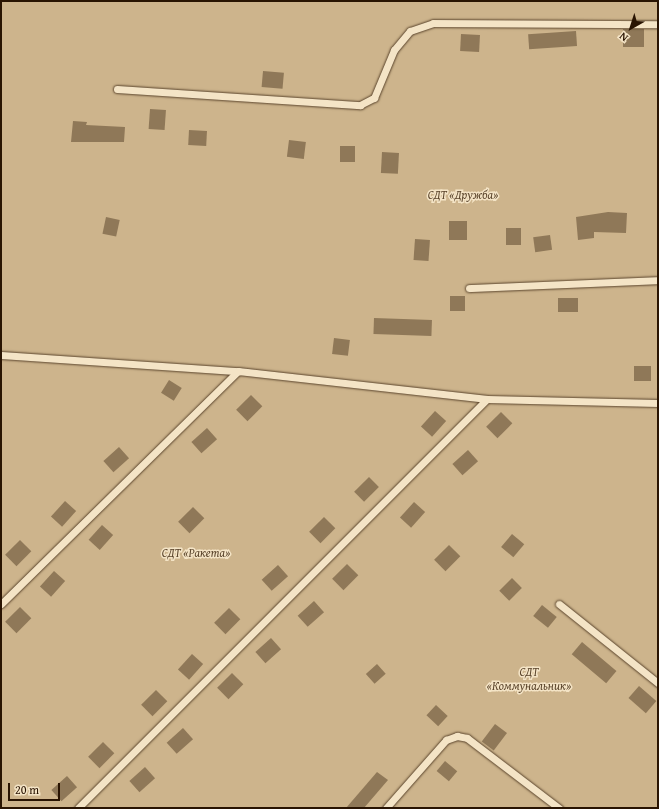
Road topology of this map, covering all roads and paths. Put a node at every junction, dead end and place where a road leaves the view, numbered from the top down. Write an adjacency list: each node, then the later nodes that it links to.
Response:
1 (658, 24): 2 (lane)
2 (117, 90)
3 (658, 280): 4 (lane)
4 (470, 288)
5 (1, 355): 6 (lane)
6 (238, 371): 7 (lane); 9 (lane)
7 (487, 399): 8 (lane); 12 (lane)
8 (658, 403)
9 (1, 604)
10 (558, 604): 11 (lane)
11 (658, 683)
12 (78, 808)
13 (386, 808): 14 (lane)
14 (559, 808)

